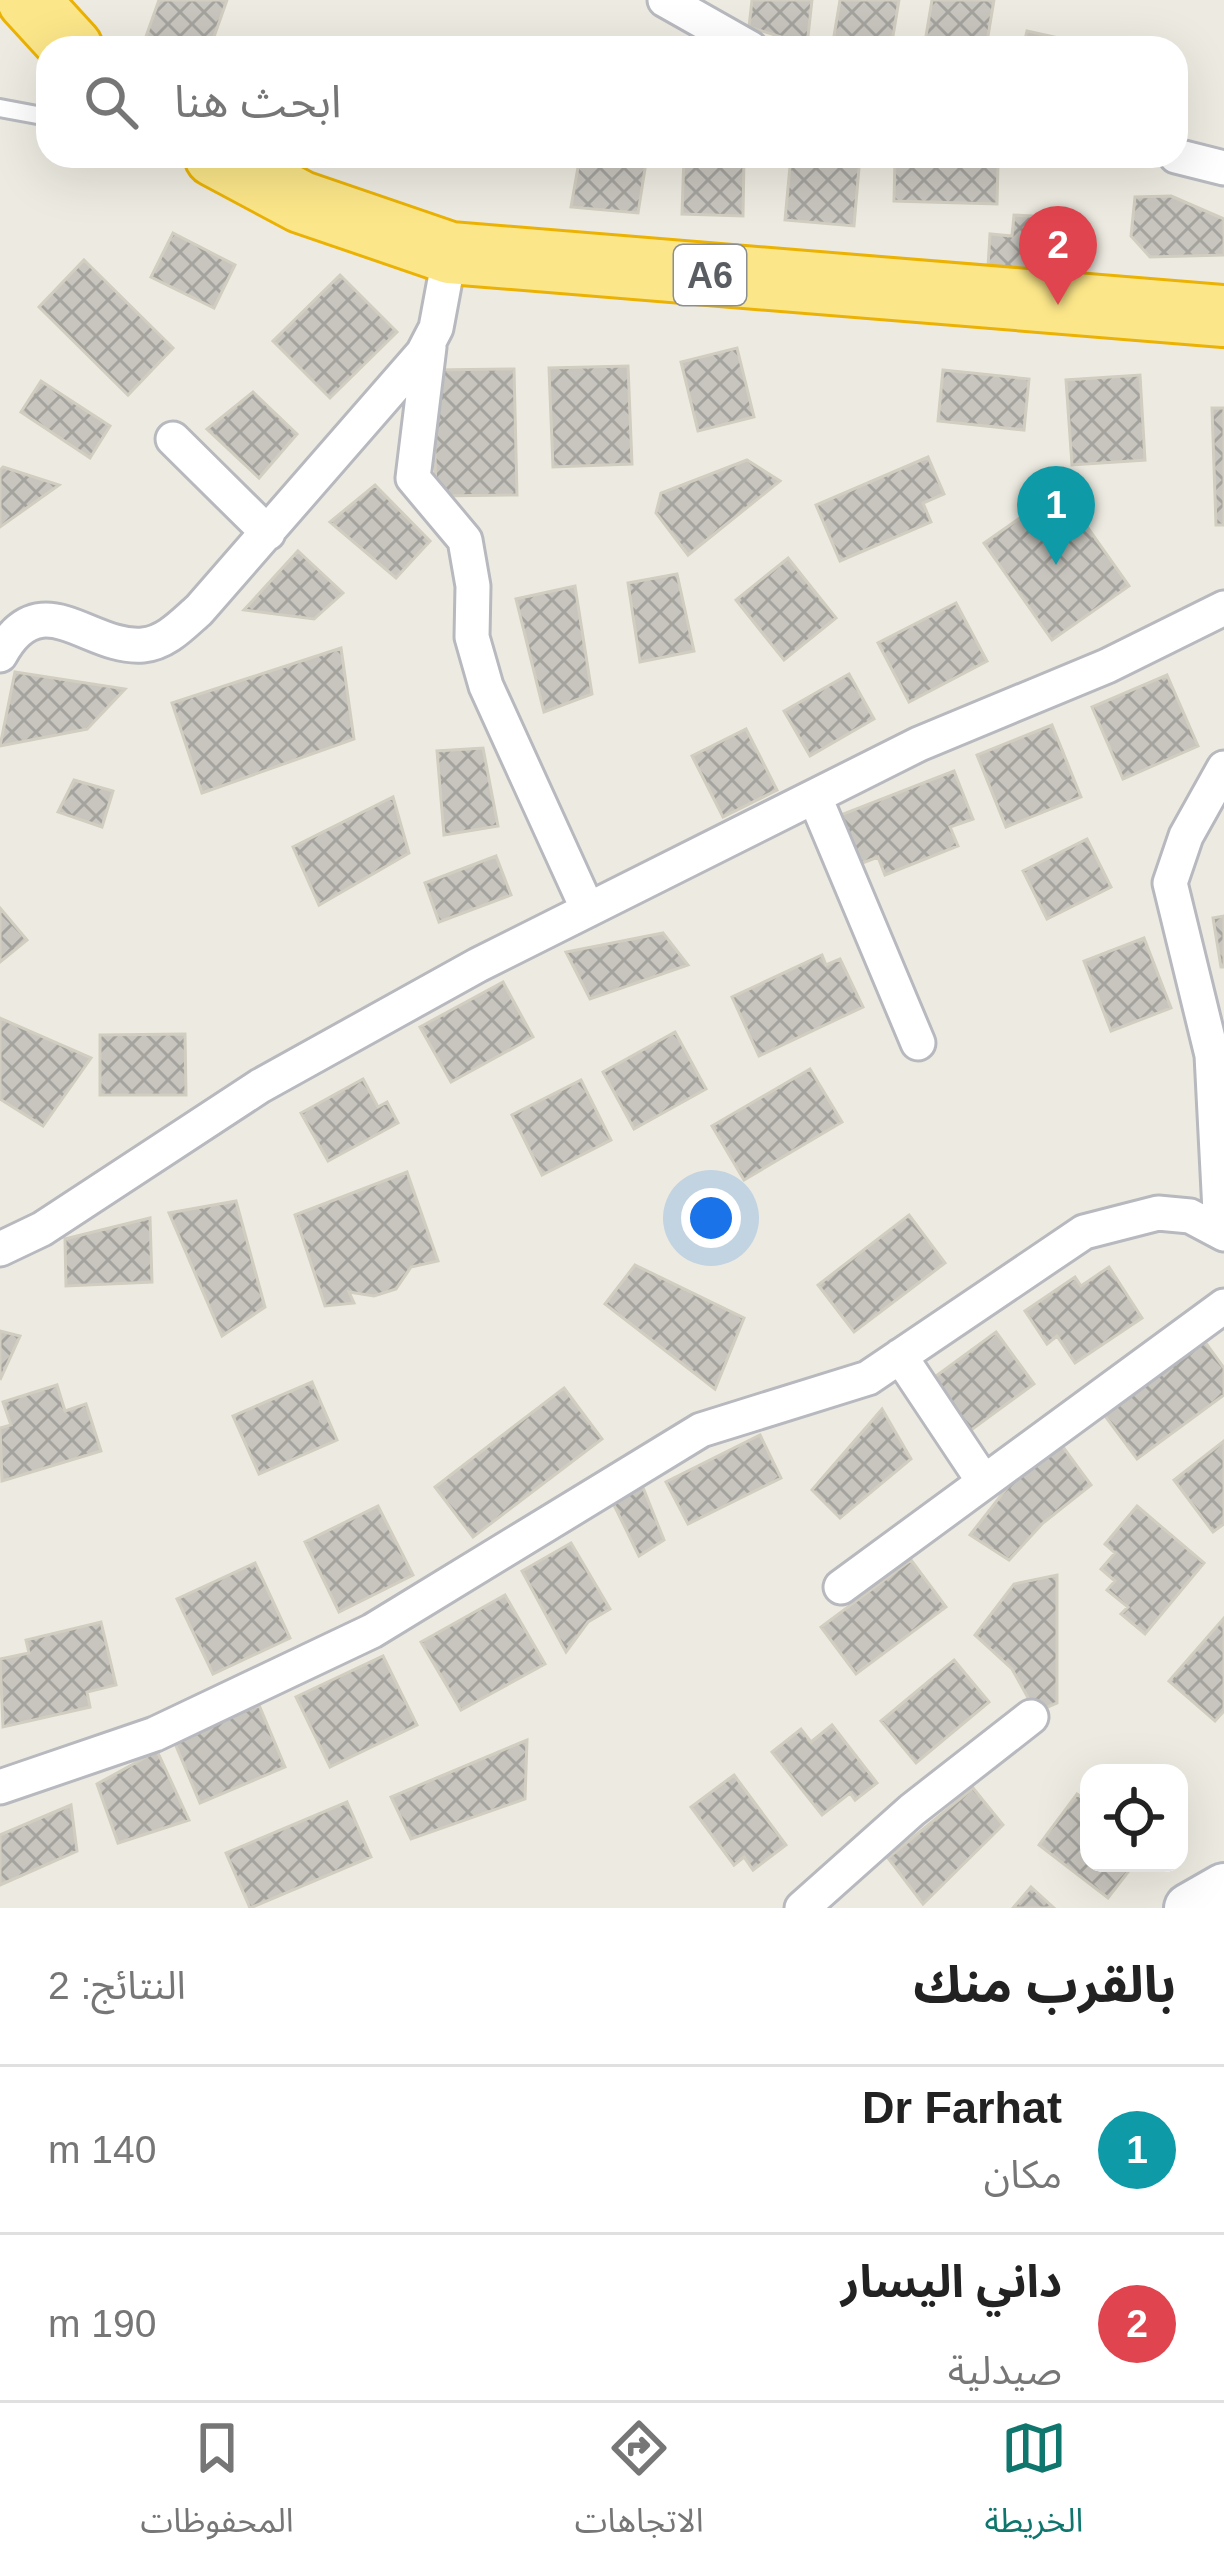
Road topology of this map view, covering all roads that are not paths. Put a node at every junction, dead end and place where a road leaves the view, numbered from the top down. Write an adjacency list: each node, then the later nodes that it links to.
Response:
1 (28, 0): 3 (highway)
2 (665, 0): 4 (street)
3 (61, 36)
4 (729, 36)
5 (0, 108): 6 (lane)
6 (36, 115)
7 (1188, 159): 9 (street)
8 (237, 168): 10 (highway, A6)
9 (1224, 168)
10 (450, 253): 11 (highway, A6); 12 (street)
11 (1224, 316)
12 (429, 342): 14 (street); 19 (street)
13 (173, 439): 14 (street)
14 (268, 533): 16 (street)
15 (1224, 608): 18 (street)
16 (0, 655)
17 (1224, 768): 21 (street)
18 (816, 800): 19 (street); 20 (street)
19 (588, 910): 22 (street)
20 (918, 1043)
21 (1223, 1233): 24 (street)
22 (0, 1249)
23 (1224, 1306): 25 (street)
24 (900, 1356): 25 (street); 28 (street)
25 (984, 1482): 26 (street)
26 (841, 1587)
27 (1030, 1717): 30 (street)
28 (0, 1786)
29 (1224, 1888): 31 (street)
30 (802, 1908)
31 (1189, 1908)

